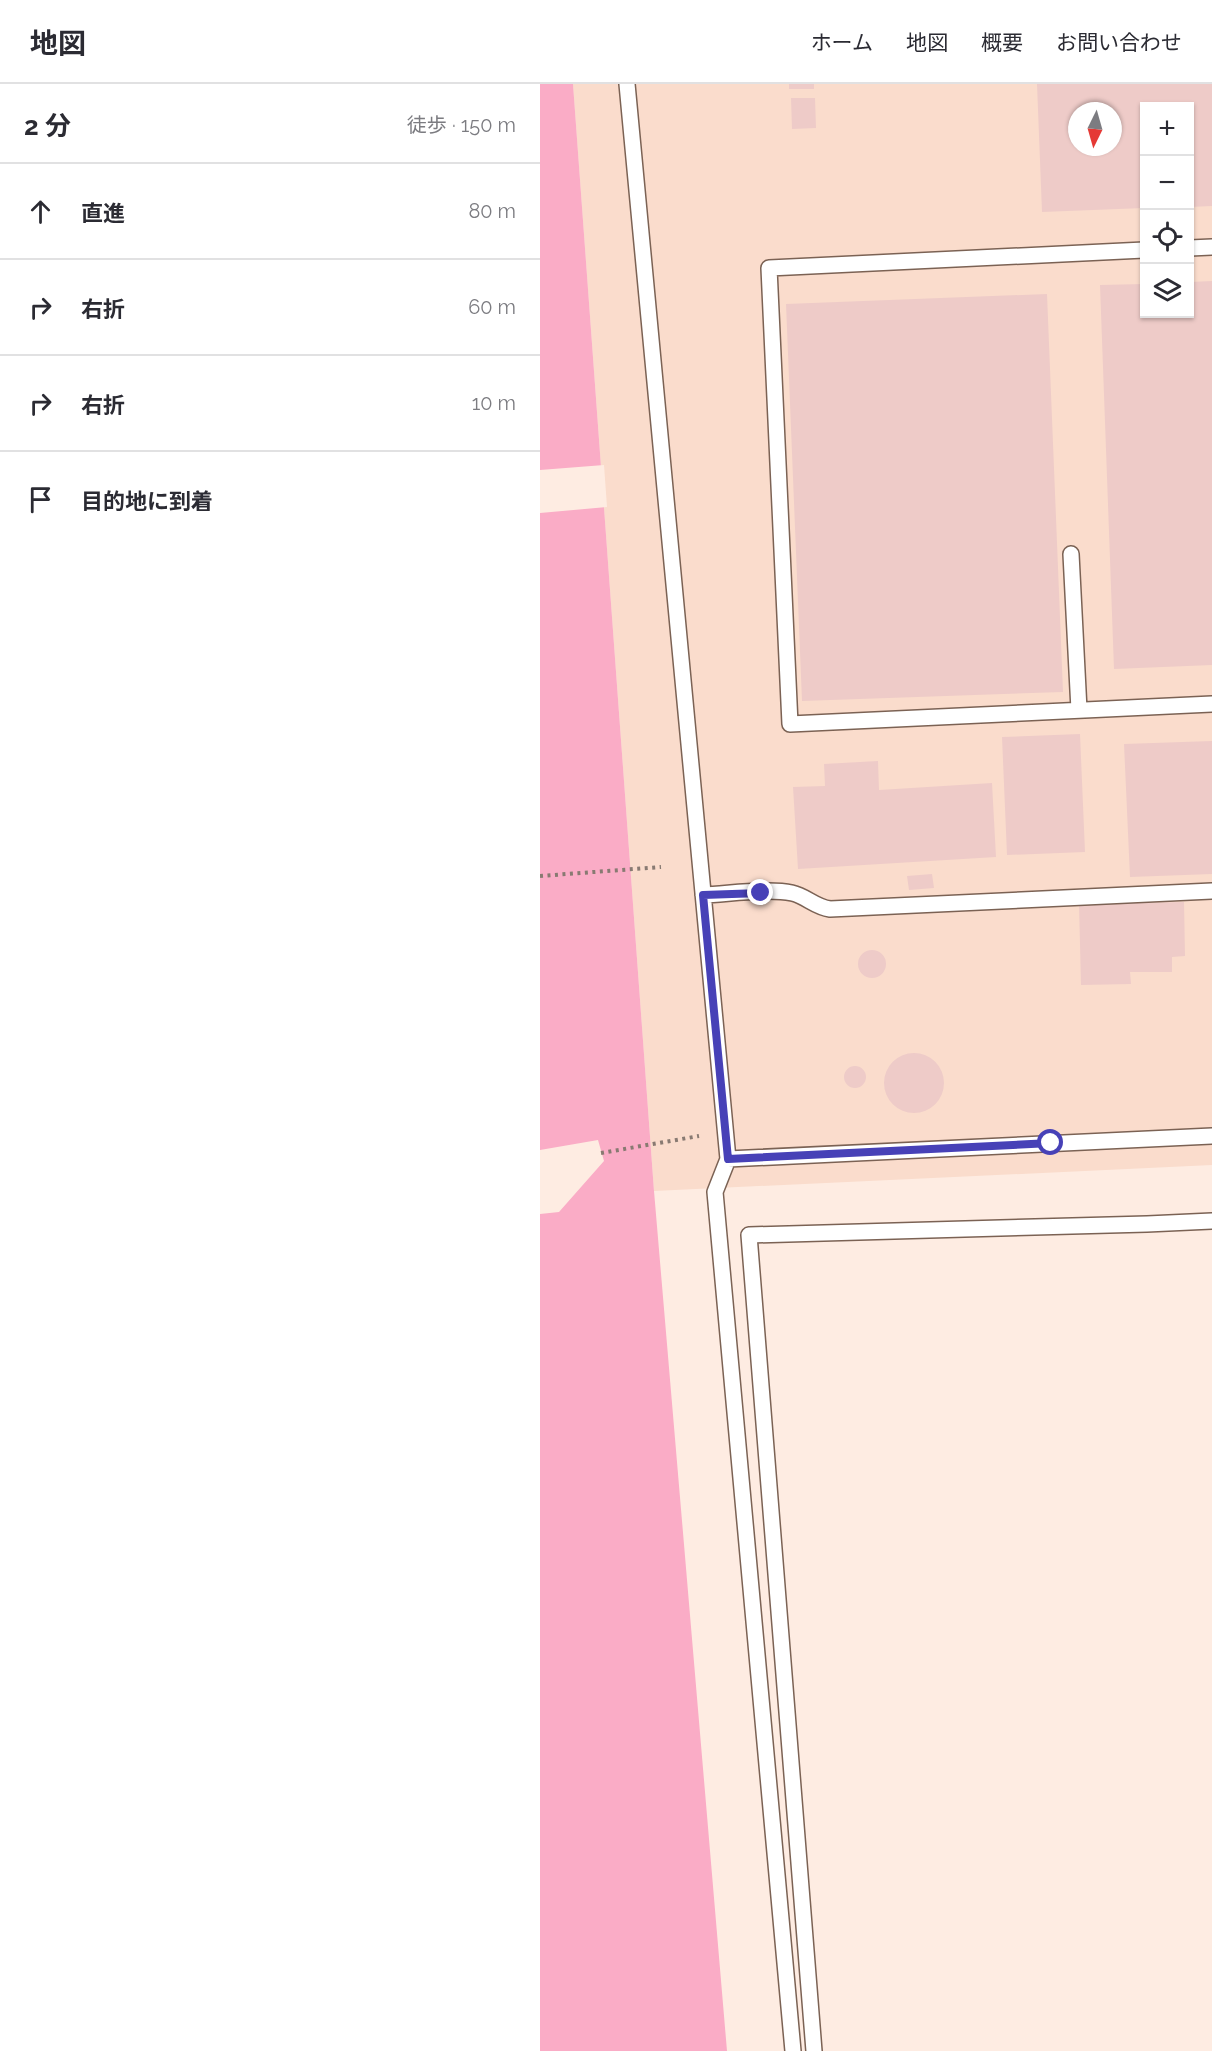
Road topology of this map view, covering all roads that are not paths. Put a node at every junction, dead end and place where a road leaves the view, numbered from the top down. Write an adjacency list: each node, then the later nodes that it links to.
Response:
1 (627, 84): 9 (lane)
2 (1212, 247): 3 (lane)
3 (1194, 248)
4 (1140, 250): 7 (lane)
5 (1071, 554): 7 (lane)
6 (1212, 704): 7 (lane)
7 (1079, 710)
8 (1212, 891): 9 (lane)
9 (703, 895): 11 (lane)
10 (1212, 1136): 11 (lane)
11 (728, 1159): 13 (lane)
12 (1212, 1221): 14 (lane)
13 (793, 2051)
14 (814, 2051)

